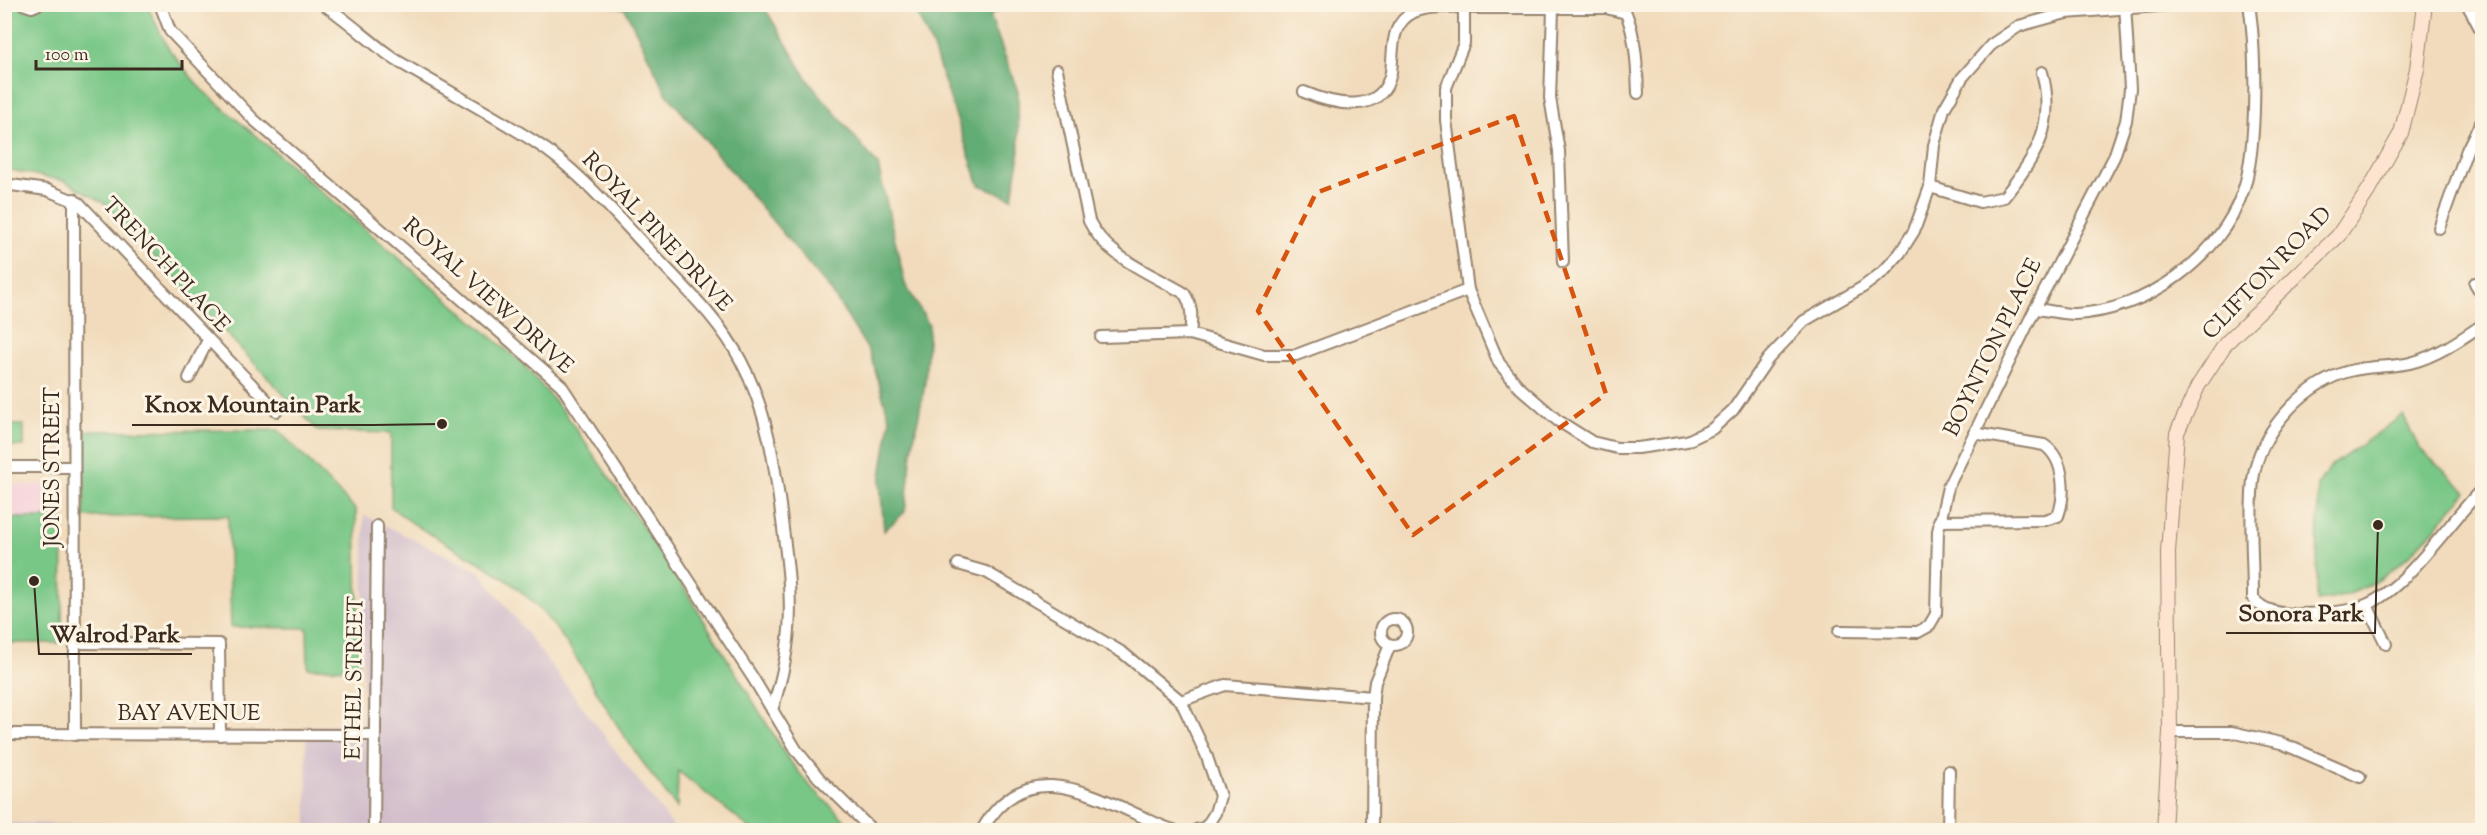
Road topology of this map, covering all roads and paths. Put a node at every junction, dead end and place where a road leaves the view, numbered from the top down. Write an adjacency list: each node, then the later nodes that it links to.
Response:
1 (23, 4): 2 (street)
2 (39, 4)
3 (160, 4): 47 (street, ROYAL VIEW DRIVE)
4 (323, 4): 47 (street, ROYAL PINE DRIVE)
5 (2184, 4): 9 (street)
6 (2249, 4): 26 (street)
7 (2425, 4): 48 (main road, CLIFTON ROAD)
8 (2467, 4): 12 (street)
9 (2125, 6): 19 (street); 26 (street, BOYNTON PLACE)
10 (1464, 8): 11 (street); 15 (street); 24 (street)
11 (1553, 9): 16 (street); 22 (street)
12 (2482, 32)
13 (1057, 70): 28 (street)
14 (2042, 72): 19 (street)
15 (1304, 92)
16 (1638, 93)
17 (2482, 120): 21 (street)
18 (4, 184): 20 (street, TRENCH PLACE)
19 (1930, 187): 24 (street)
20 (74, 199): 30 (street, TRENCH PLACE); 35 (street, JONES STREET)
21 (2439, 228)
22 (1563, 262)
23 (2475, 283): 25 (street)
24 (1468, 290): 28 (street)
25 (2482, 295)
26 (2035, 309): 33 (street, BOYNTON PLACE)
27 (2482, 325): 40 (street)
28 (1190, 334): 29 (street)
29 (1101, 337)
30 (208, 340): 31 (street); 32 (street, TRENCH PLACE)
31 (189, 378)
32 (277, 411)
33 (1974, 434): 37 (street, BOYNTON PLACE); 37 (street)
34 (4, 467): 35 (street)
35 (74, 467): 42 (street, JONES STREET)
36 (2482, 489): 40 (street)
37 (1939, 521): 41 (street, BOYNTON PLACE)
38 (377, 526): 52 (street, ETHEL STREET)
39 (958, 564): 46 (street)
40 (2367, 605): 43 (street)
41 (1839, 631)
42 (75, 644): 50 (street, JONES STREET); 51 (street)
43 (2386, 644)
44 (1390, 645): 45 (street)
45 (1373, 697): 46 (street); 60 (street)
46 (1181, 701): 59 (street)
47 (772, 710): 56 (street, ROYAL VIEW DRIVE)
48 (2170, 732): 54 (street); 62 (main road, CLIFTON ROAD)
49 (4, 734): 50 (street, BAY AVENUE)
50 (75, 735): 51 (street, BAY AVENUE)
51 (220, 735): 52 (street, BAY AVENUE)
52 (374, 735): 55 (street, ETHEL STREET)
53 (1949, 771): 61 (street)
54 (2360, 777)
55 (374, 831)
56 (872, 831)
57 (982, 831): 58 (street)
58 (1174, 831)
59 (1196, 831)
60 (1372, 831)
61 (1948, 831)
62 (2164, 831)

